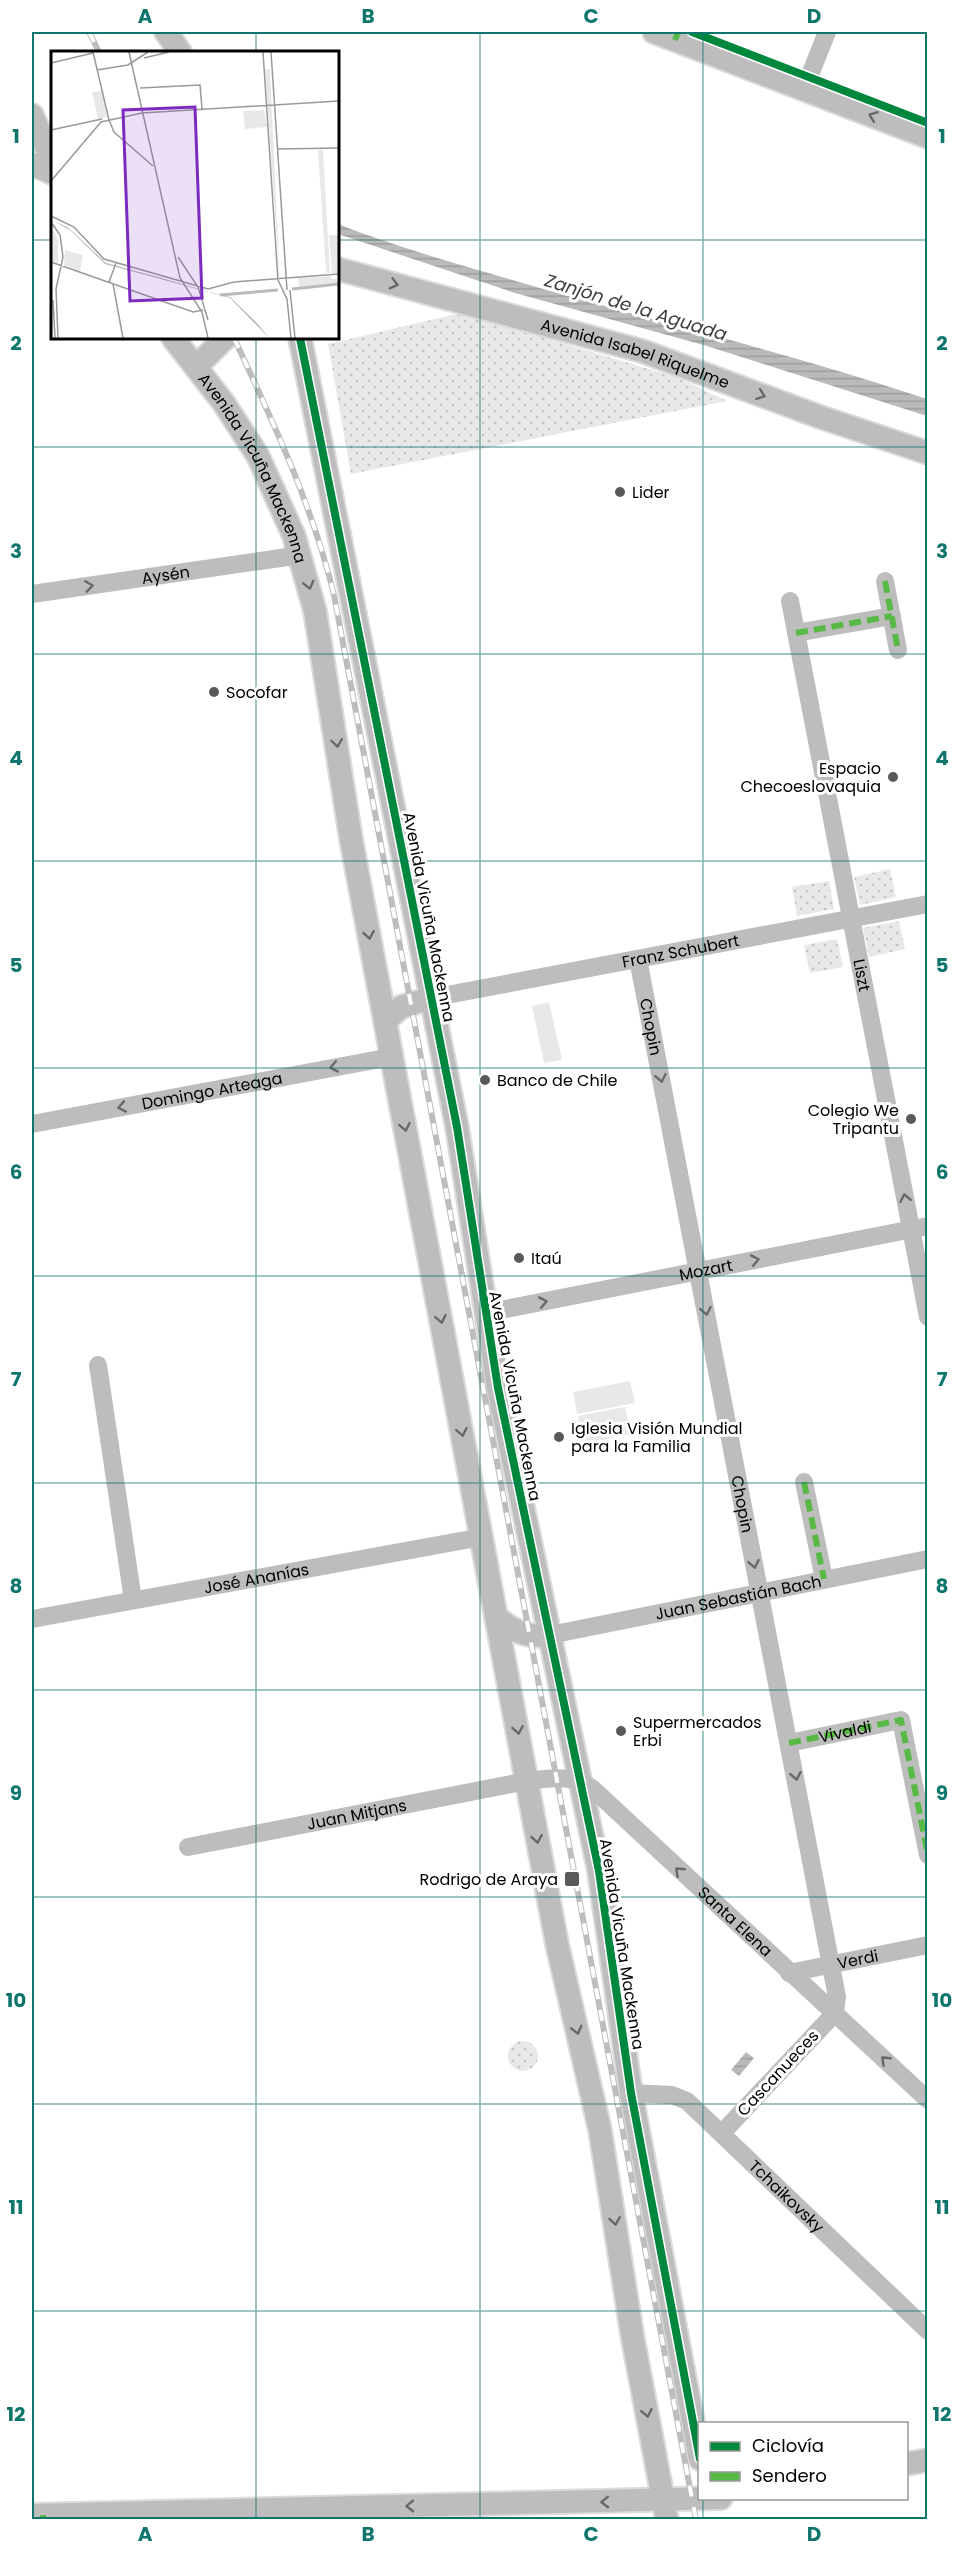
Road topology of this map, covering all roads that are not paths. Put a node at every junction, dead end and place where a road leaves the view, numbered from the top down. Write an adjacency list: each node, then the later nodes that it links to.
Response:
1 (166, 32): 5 (main road)
2 (654, 32): 4 (main road)
3 (827, 32): 6 (street)
4 (676, 36): 6 (main road)
5 (179, 51)
6 (804, 90): 8 (main road, one-way to 6)
7 (32, 115): 9 (main road)
8 (927, 137)
9 (51, 159)
10 (32, 164): 11 (main road)
11 (51, 173)
12 (339, 269): 17 (main road, Avenida Isabel Riquelme, one-way to 17)
13 (174, 339): 16 (main road, Avenida Vicuña Mackenna)
14 (224, 339): 16 (main road)
15 (298, 342): 28 (main road, Avenida Vicuña Mackenna)
16 (196, 367): 18 (main road, Avenida Vicuña Mackenna)
17 (927, 453)
18 (301, 555): 20 (street, Aysén, one-way to 18); 29 (main road, Avenida Vicuña Mackenna, one-way to 29)
19 (885, 581): 22 (street)
20 (32, 594)
21 (790, 601): 23 (street, Liszt)
22 (892, 616): 23 (street); 24 (street)
23 (796, 633): 26 (street, Liszt)
24 (898, 650)
25 (927, 904): 26 (street, Franz Schubert)
26 (851, 919): 27 (street, Franz Schubert); 32 (street, Liszt, one-way to 26)
27 (638, 959): 28 (street, Franz Schubert); 33 (street, Chopin, one-way to 33)
28 (431, 998): 29 (main road); 34 (main road, Avenida Vicuña Mackenna)
29 (385, 1021): 30 (main road, Avenida Vicuña Mackenna)
30 (392, 1057): 31 (street, Domingo Arteaga, one-way to 31); 38 (main road, Avenida Vicuña Mackenna, one-way to 38)
31 (32, 1124)
32 (919, 1228): 33 (street, Mozart, one-way to 32); 35 (street, Liszt)
33 (698, 1271): 34 (street, Mozart, one-way to 33); 41 (street, Chopin, one-way to 41)
34 (485, 1313): 45 (main road, Avenida Vicuña Mackenna)
35 (927, 1317)
36 (98, 1365): 42 (street)
37 (804, 1482): 40 (street)
38 (482, 1537): 42 (street, José Ananías); 43 (main road, Avenida Vicuña Mackenna)
39 (927, 1559): 40 (street, Juan Sebastián Bach)
40 (824, 1580): 41 (street, Juan Sebastián Bach)
41 (760, 1592): 45 (street, Juan Sebastián Bach); 46 (street, Chopin)
42 (133, 1600): 44 (street, José Ananías)
43 (497, 1617): 45 (main road); 47 (main road, Avenida Vicuña Mackenna, one-way to 47)
44 (32, 1619)
45 (550, 1635): 48 (main road, Avenida Vicuña Mackenna)
46 (789, 1743): 50 (street, Vivaldi); 52 (street, Chopin, one-way to 52)
47 (527, 1781): 48 (street); 49 (street, Juan Mitjans); 63 (main road, Avenida Vicuña Mackenna, one-way to 63)
48 (581, 1782): 53 (street, Santa Elena, one-way to 48); 55 (main road, Avenida Vicuña Mackenna)
49 (188, 1848)
50 (927, 1855)
51 (927, 1945): 52 (street, Verdi)
52 (832, 1964): 53 (street, Verdi); 54 (street, Chopin)
53 (789, 1972): 54 (street, Santa Elena)
54 (835, 2013): 56 (street, Santa Elena, one-way to 54); 57 (street, Cascanueces)
55 (631, 2093): 57 (street, Tchaikovsky); 59 (main road, Avenida Vicuña Mackenna)
56 (927, 2100)
57 (722, 2133): 58 (street, Tchaikovsky)
58 (927, 2331)
59 (698, 2454)
60 (927, 2460): 61 (main road)
61 (908, 2464)
62 (711, 2504): 63 (main road)
63 (665, 2510): 64 (main road, one-way to 64)
64 (118, 2516): 65 (main road)
65 (39, 2517)

